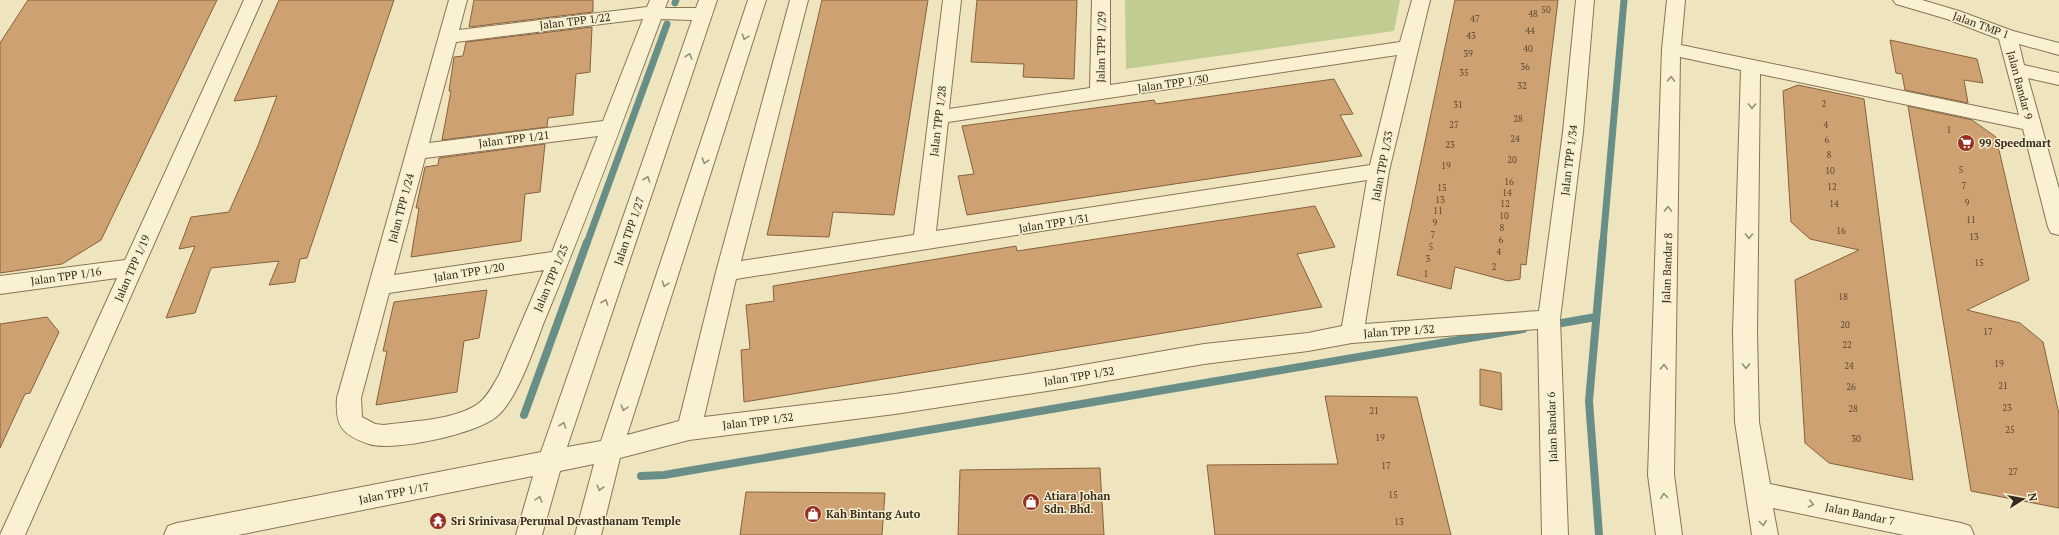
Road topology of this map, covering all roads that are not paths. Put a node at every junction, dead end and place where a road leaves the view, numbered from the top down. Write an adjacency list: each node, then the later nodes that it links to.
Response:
1 (252, 0): 30 (street, Jalan TPP 1/19)
2 (458, 0): 14 (street, Jalan TPP 1/24)
3 (757, 0): 38 (street, one-way to 38)
4 (799, 0): 31 (street)
5 (952, 0): 22 (street, Jalan TPP 1/28)
6 (1101, 0): 21 (street, Jalan TPP 1/29)
7 (1421, 0): 15 (street, Jalan TPP 1/33)
8 (1585, 0): 34 (street, Jalan TPP 1/34)
9 (1676, 0): 16 (street, Jalan Bandar 8)
10 (1902, 0): 13 (street, Jalan TMP 1)
11 (657, 7): 12 (street, Jalan TPP 1/22); 14 (street, Jalan TPP 1/22); 24 (street, Jalan TPP 1/25)
12 (706, 7): 39 (street, Jalan TPP 1/27, one-way to 12)
13 (2007, 35): 17 (street, Jalan TMP 1); 19 (street, Jalan Bandar 9)
14 (448, 37): 25 (street, Jalan TPP 1/24)
15 (1408, 47): 21 (street, Jalan TPP 1/30); 26 (street, Jalan TPP 1/33)
16 (1671, 49): 18 (street); 46 (street, Jalan Bandar 8, one-way to 16)
17 (2059, 50)
18 (1751, 67): 23 (street); 40 (street, one-way to 40)
19 (2016, 69): 20 (street); 23 (street, Jalan Bandar 9)
20 (2059, 79)
21 (1100, 94): 22 (street, Jalan TPP 1/30)
22 (938, 117): 28 (street, Jalan TPP 1/28)
23 (2031, 124): 27 (street, Jalan Bandar 9)
24 (612, 127): 25 (street, Jalan TPP 1/21); 29 (street, Jalan TPP 1/25)
25 (416, 152): 33 (street, Jalan TPP 1/24)
26 (1379, 171): 28 (street, Jalan TPP 1/31); 35 (street, Jalan TPP 1/33)
27 (2059, 227)
28 (924, 242): 31 (street, Jalan TPP 1/31)
29 (559, 259): 33 (street, Jalan TPP 1/20); 36 (street, Jalan TPP 1/25)
30 (133, 267): 32 (street, Jalan TPP 1/16); 41 (street, Jalan TPP 1/19)
31 (727, 272): 37 (street)
32 (0, 285)
33 (379, 286): 36 (street, Jalan TPP 1/24)
34 (1549, 319): 35 (street, Jalan TPP 1/32); 45 (street, Jalan Bandar 6)
35 (1352, 334): 37 (street, Jalan TPP 1/32)
36 (348, 416)
37 (689, 429): 38 (street, Jalan TPP 1/32)
38 (610, 450): 39 (street, Jalan TPP 1/17); 44 (street, one-way to 44)
39 (550, 462): 42 (street, Jalan TPP 1/17); 43 (street, Jalan TPP 1/27, one-way to 39)
40 (1759, 493): 47 (street, one-way to 47); 48 (street, Jalan Bandar 7, one-way to 48)
41 (12, 535)
42 (178, 535)
43 (529, 535)
44 (588, 535)
45 (1555, 535)
46 (1669, 535)
47 (1765, 535)
48 (1961, 535)

